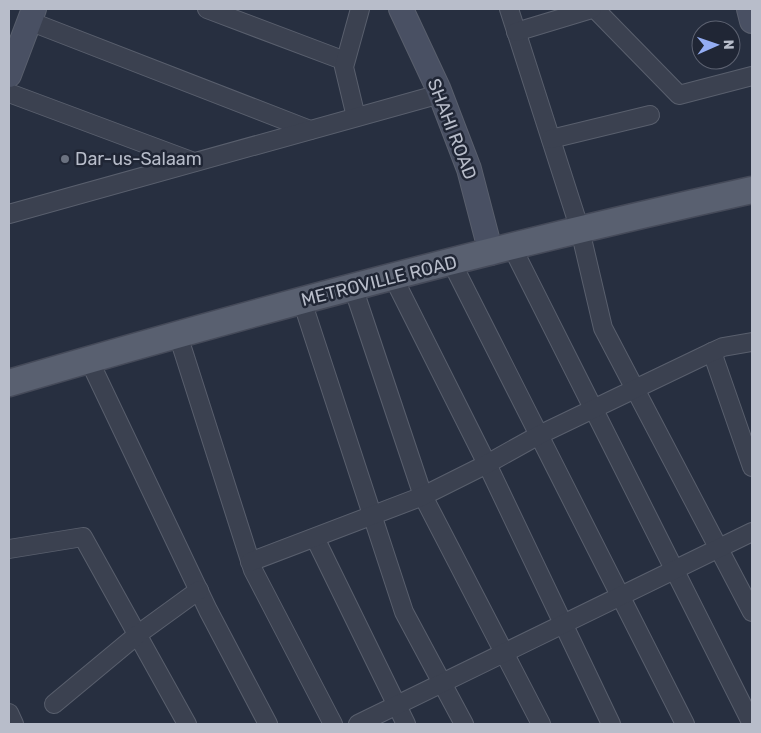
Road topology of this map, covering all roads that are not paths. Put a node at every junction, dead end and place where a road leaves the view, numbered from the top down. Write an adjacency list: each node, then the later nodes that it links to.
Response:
1 (207, 9): 10 (street)
2 (360, 9): 10 (street)
3 (401, 9): 14 (street, SHAHI ROAD)
4 (508, 9): 9 (street)
5 (593, 9): 9 (street); 12 (street)
6 (749, 9): 8 (street)
7 (31, 15): 11 (street); 17 (street)
8 (752, 21)
9 (516, 32): 18 (street)
10 (345, 61): 16 (street)
11 (9, 74)
12 (752, 76)
13 (9, 93): 19 (street)
14 (440, 94): 16 (street); 23 (street, SHAHI ROAD)
15 (650, 115): 18 (street)
16 (356, 117): 17 (street)
17 (310, 130): 19 (street)
18 (551, 140): 22 (street)
19 (194, 162): 21 (street)
20 (752, 190): 22 (main road, METROVILLE ROAD)
21 (9, 214)
22 (580, 230): 23 (main road, METROVILLE ROAD); 33 (street)
23 (501, 250): 24 (main road, METROVILLE ROAD); 34 (street)
24 (452, 262): 25 (main road, METROVILLE ROAD); 35 (street)
25 (394, 277): 26 (main road, METROVILLE ROAD); 37 (street)
26 (353, 287): 27 (main road, METROVILLE ROAD); 39 (street)
27 (302, 301): 28 (main road, METROVILLE ROAD); 40 (street)
28 (178, 335): 31 (main road, METROVILLE ROAD); 45 (street)
29 (752, 342): 30 (street)
30 (712, 352): 33 (street); 36 (street)
31 (89, 360): 32 (main road, METROVILLE ROAD); 47 (street)
32 (9, 383)
33 (635, 389): 34 (street); 43 (street)
34 (593, 409): 35 (street); 46 (street)
35 (539, 435): 37 (street); 48 (street)
36 (749, 448): 38 (street)
37 (488, 464): 39 (street); 50 (street)
38 (752, 467)
39 (423, 496): 40 (street); 52 (street)
40 (372, 515): 42 (street); 53 (street)
41 (752, 532): 43 (street)
42 (315, 538): 45 (street); 55 (street)
43 (719, 548): 46 (street); 49 (street)
44 (9, 549): 51 (street)
45 (250, 562): 58 (street)
46 (674, 570): 48 (street); 65 (street)
47 (198, 590): 51 (street); 57 (street)
48 (620, 596): 50 (street); 64 (street)
49 (752, 612)
50 (564, 624): 52 (street); 63 (street)
51 (137, 635): 54 (street); 56 (street)
52 (504, 654): 53 (street); 62 (street)
53 (443, 684): 55 (street); 61 (street)
54 (54, 704)
55 (397, 706): 59 (street); 60 (street)
56 (187, 724)
57 (268, 724)
58 (333, 724)
59 (358, 724)
60 (406, 724)
61 (464, 724)
62 (541, 724)
63 (611, 724)
64 (685, 724)
65 (752, 724)

